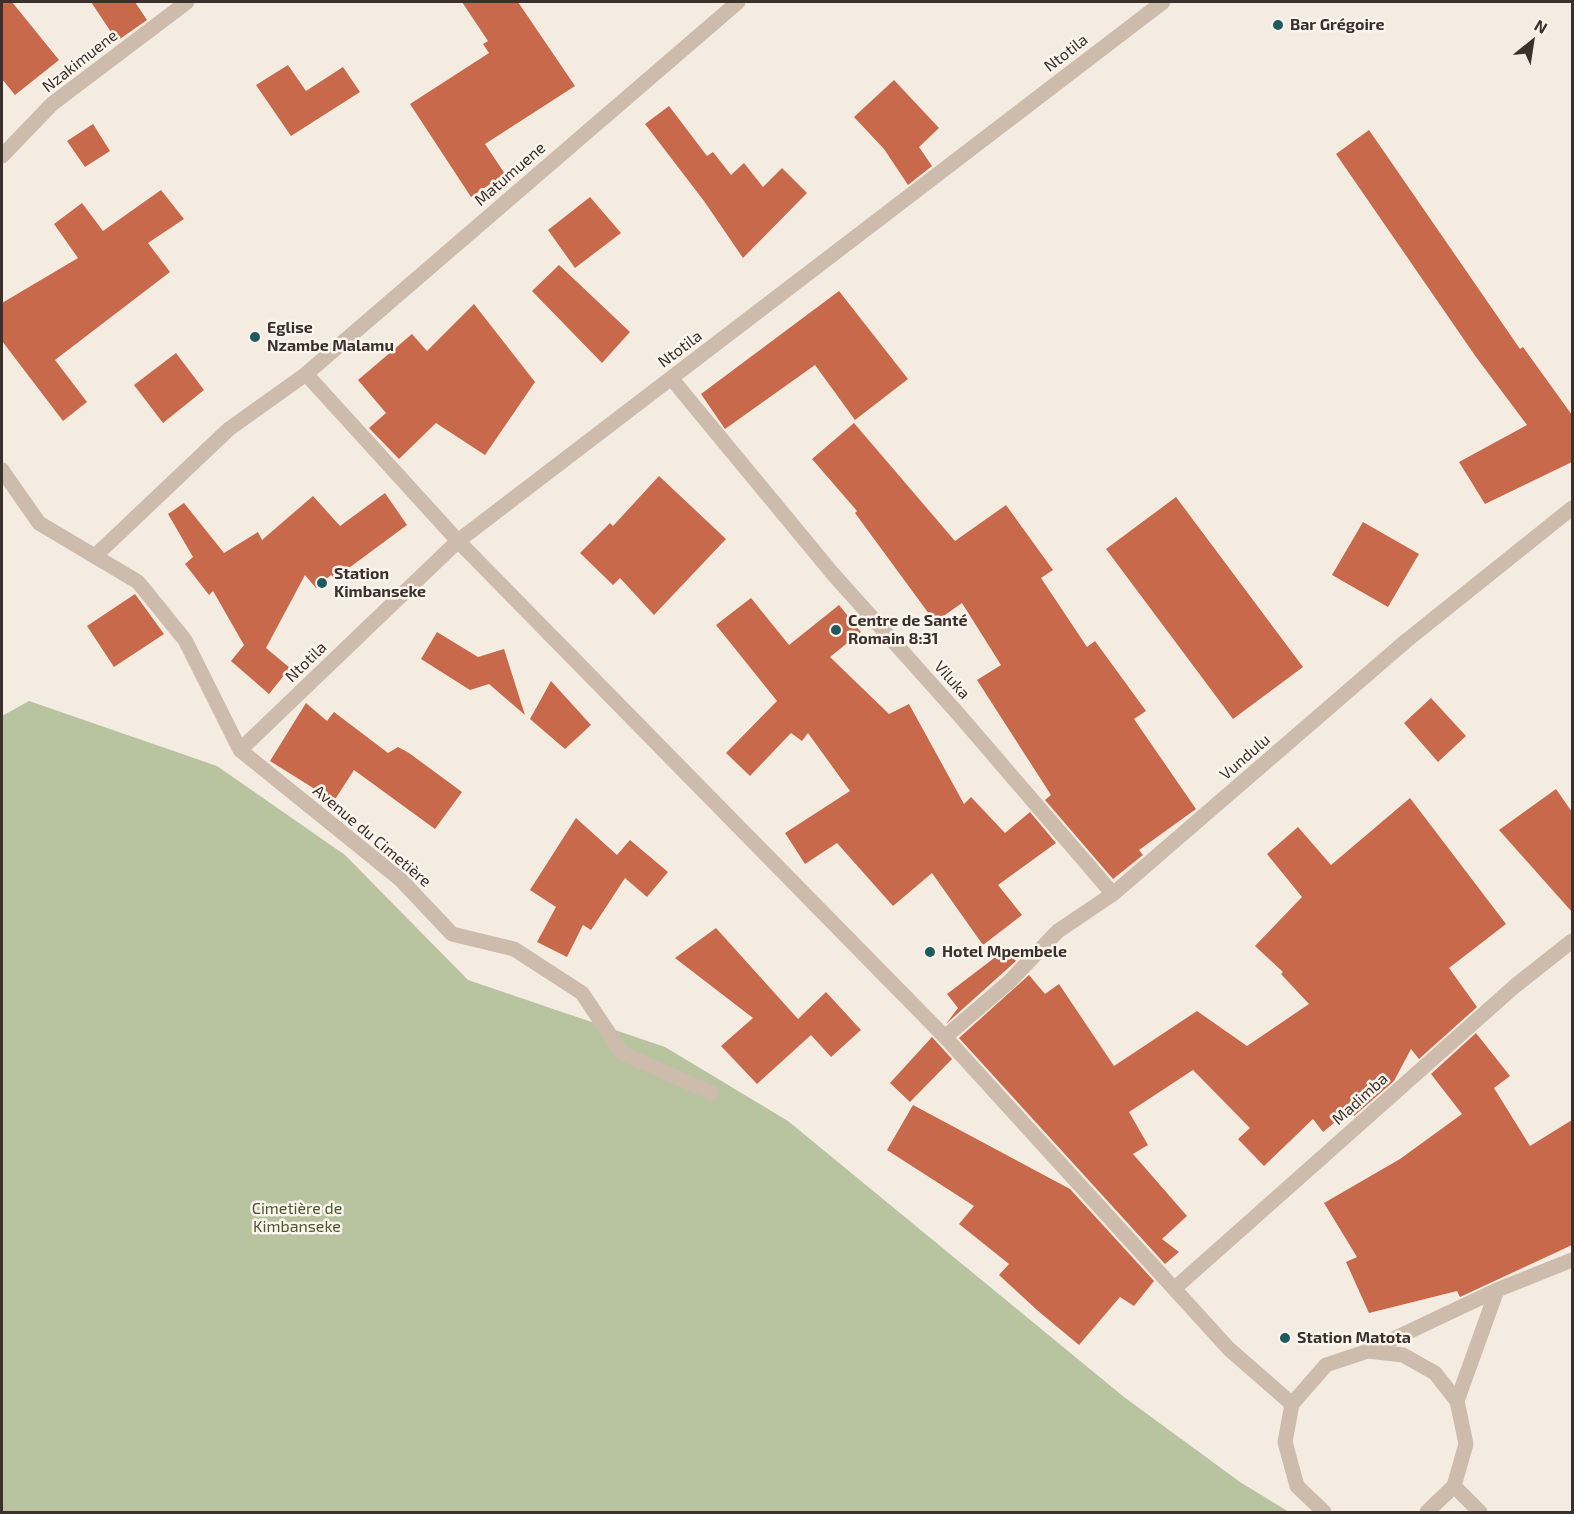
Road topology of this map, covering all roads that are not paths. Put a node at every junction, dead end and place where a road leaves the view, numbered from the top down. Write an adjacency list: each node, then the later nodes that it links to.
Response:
1 (187, 2): 4 (street, Nzakimuene)
2 (738, 2): 5 (street, Matumuene)
3 (1163, 2): 6 (street, Ntotila)
4 (2, 156)
5 (306, 374): 9 (street); 10 (street, Matumuene)
6 (671, 378): 9 (street, Ntotila); 12 (street, Viluka)
7 (2, 470): 10 (street, Avenue du Cimetière)
8 (1572, 508): 12 (street, Vundulu)
9 (458, 541): 11 (street, Ntotila); 14 (street)
10 (95, 556): 11 (street, Avenue du Cimetière)
11 (240, 750): 15 (street, Avenue du Cimetière)
12 (1113, 894): 14 (street, Vundulu)
13 (1572, 941): 17 (street, Madimba)
14 (945, 1037): 17 (street)
15 (712, 1093)
16 (1572, 1260): 18 (street)
17 (1175, 1287): 21 (street)
18 (1497, 1290): 19 (street); 20 (street)
19 (1368, 1351): 20 (street); 21 (street)
20 (1457, 1401): 22 (street)
21 (1292, 1404): 23 (street)
22 (1454, 1486): 24 (street); 25 (street)
23 (1324, 1512)
24 (1427, 1512)
25 (1480, 1512)

